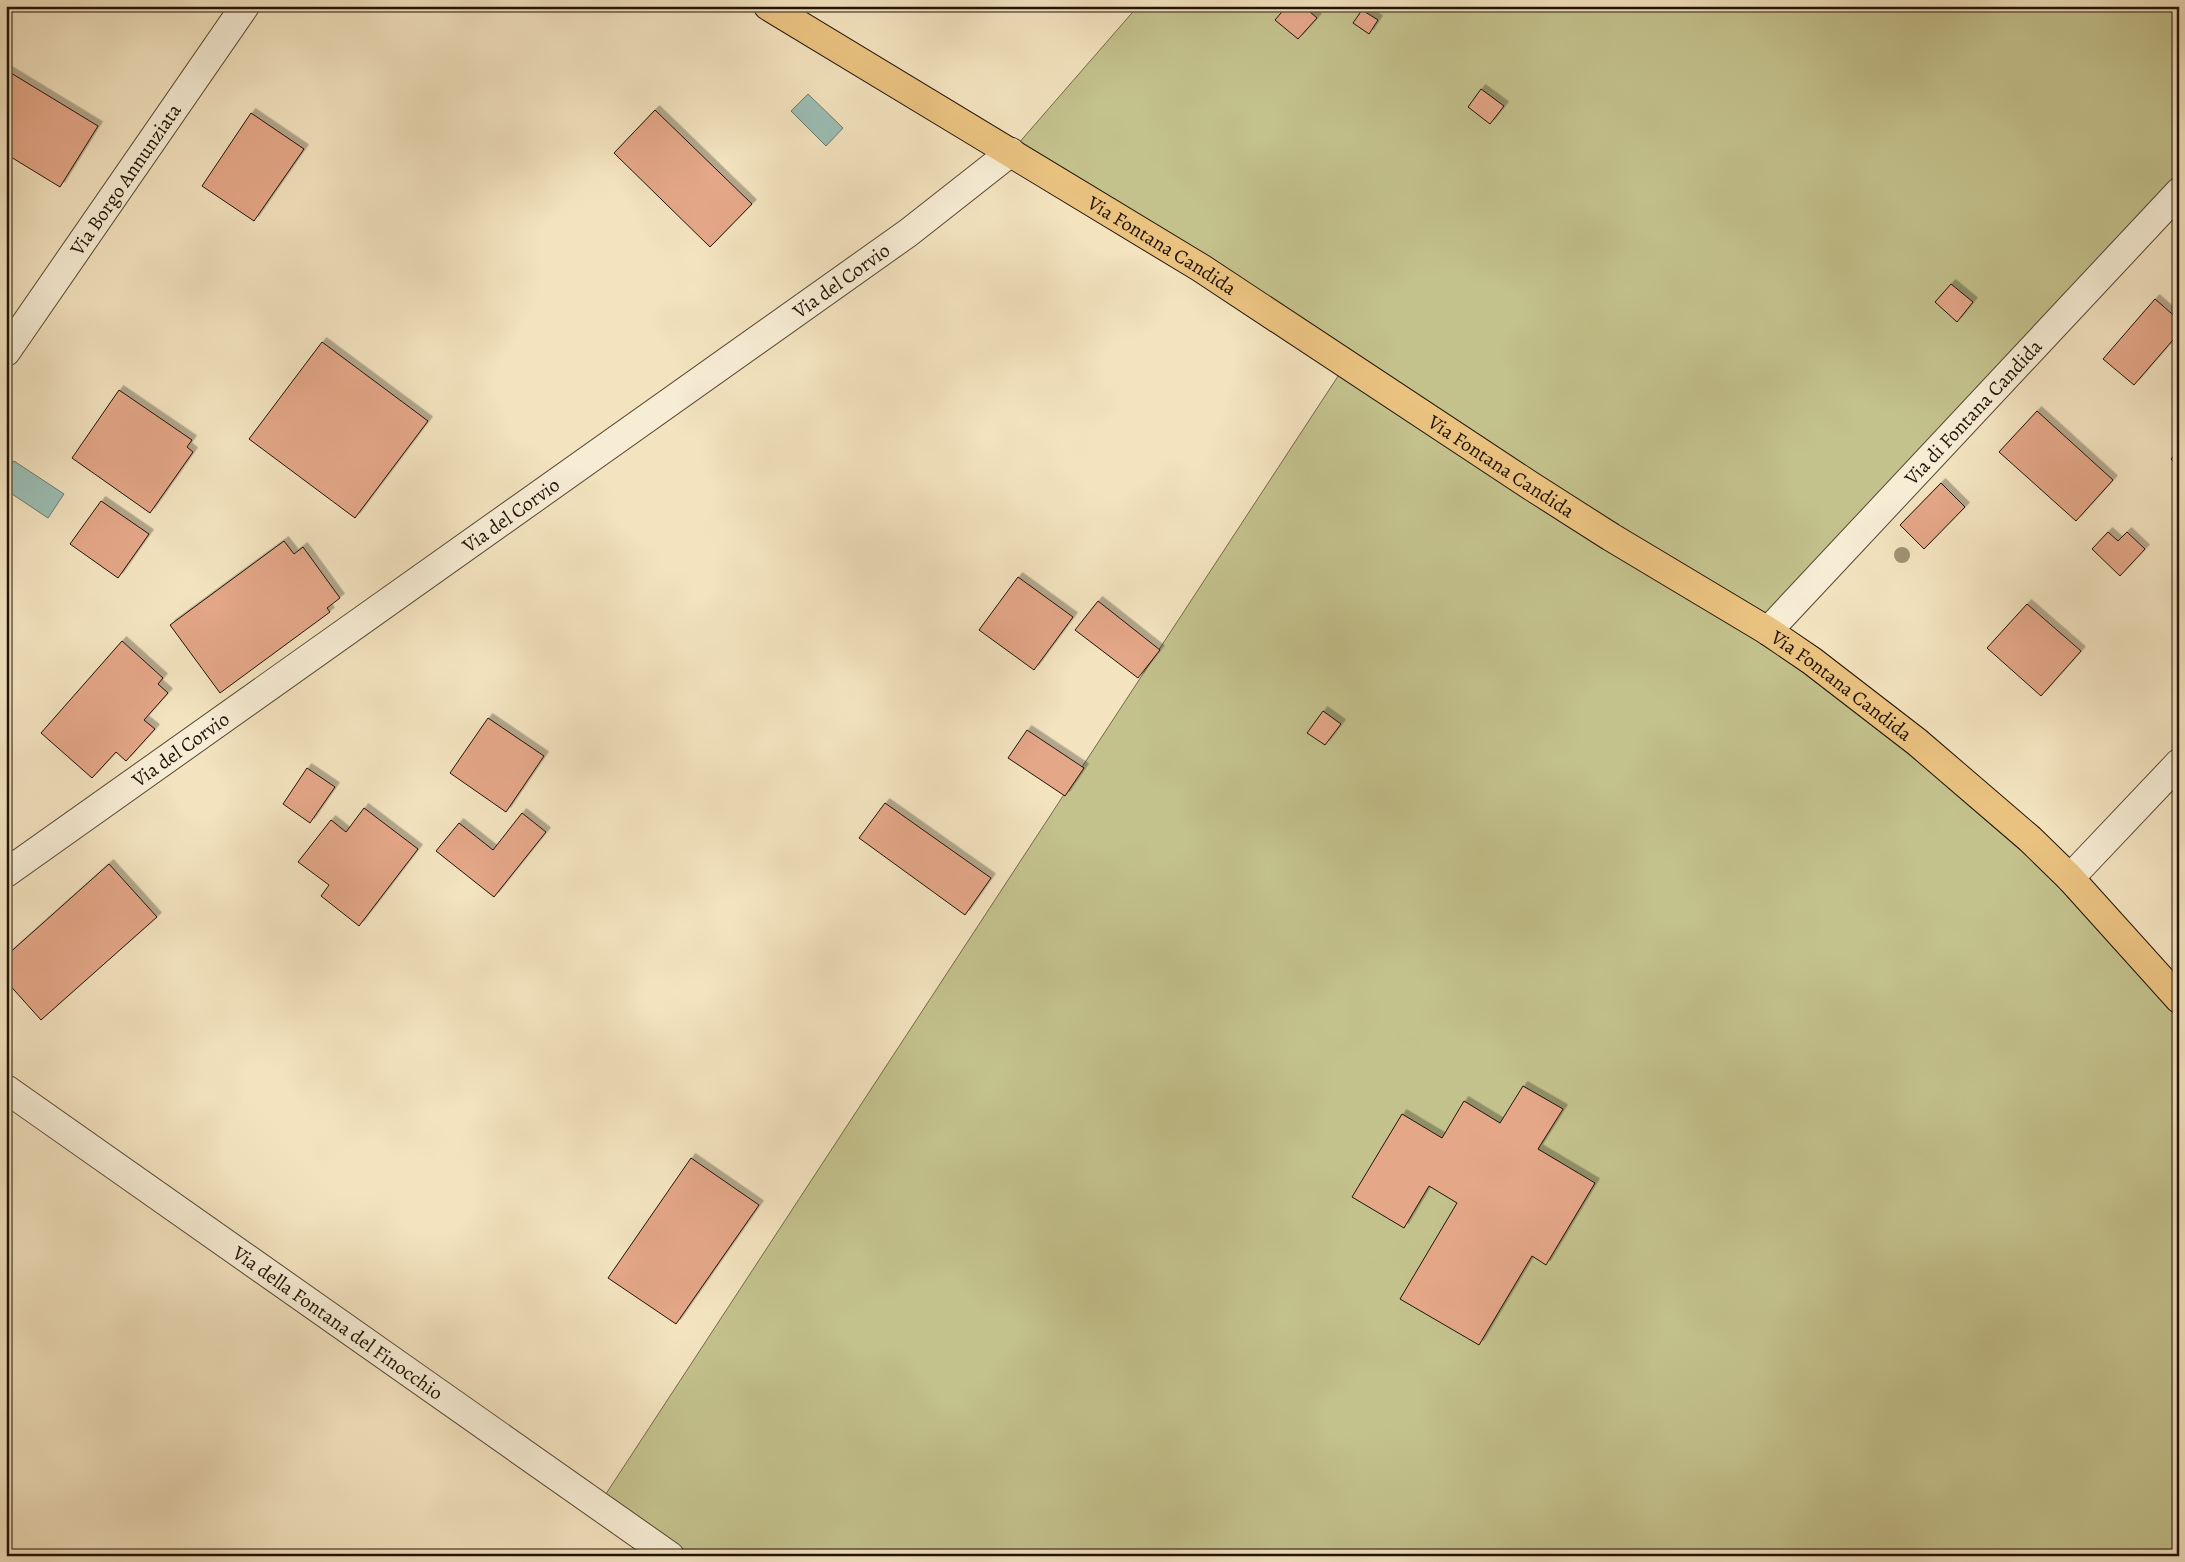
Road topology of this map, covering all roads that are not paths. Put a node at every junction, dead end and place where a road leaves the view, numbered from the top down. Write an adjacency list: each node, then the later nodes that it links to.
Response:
1 (245, 6): 5 (street, Via Borgo Annunziata)
2 (768, 6): 3 (main road, Via Fontana Candida)
3 (1011, 152): 6 (main road, Via Fontana Candida); 8 (street, Via del Corvio)
4 (2179, 192): 6 (street, Via di Fontana Candida)
5 (6, 352)
6 (1768, 631): 9 (main road, Via Fontana Candida)
7 (2179, 763): 9 (street)
8 (6, 873)
9 (2070, 878): 10 (main road, Via Fontana Candida)
10 (2179, 999)
11 (6, 1089): 12 (street, Via della Fontana del Finocchio)
12 (670, 1556)

